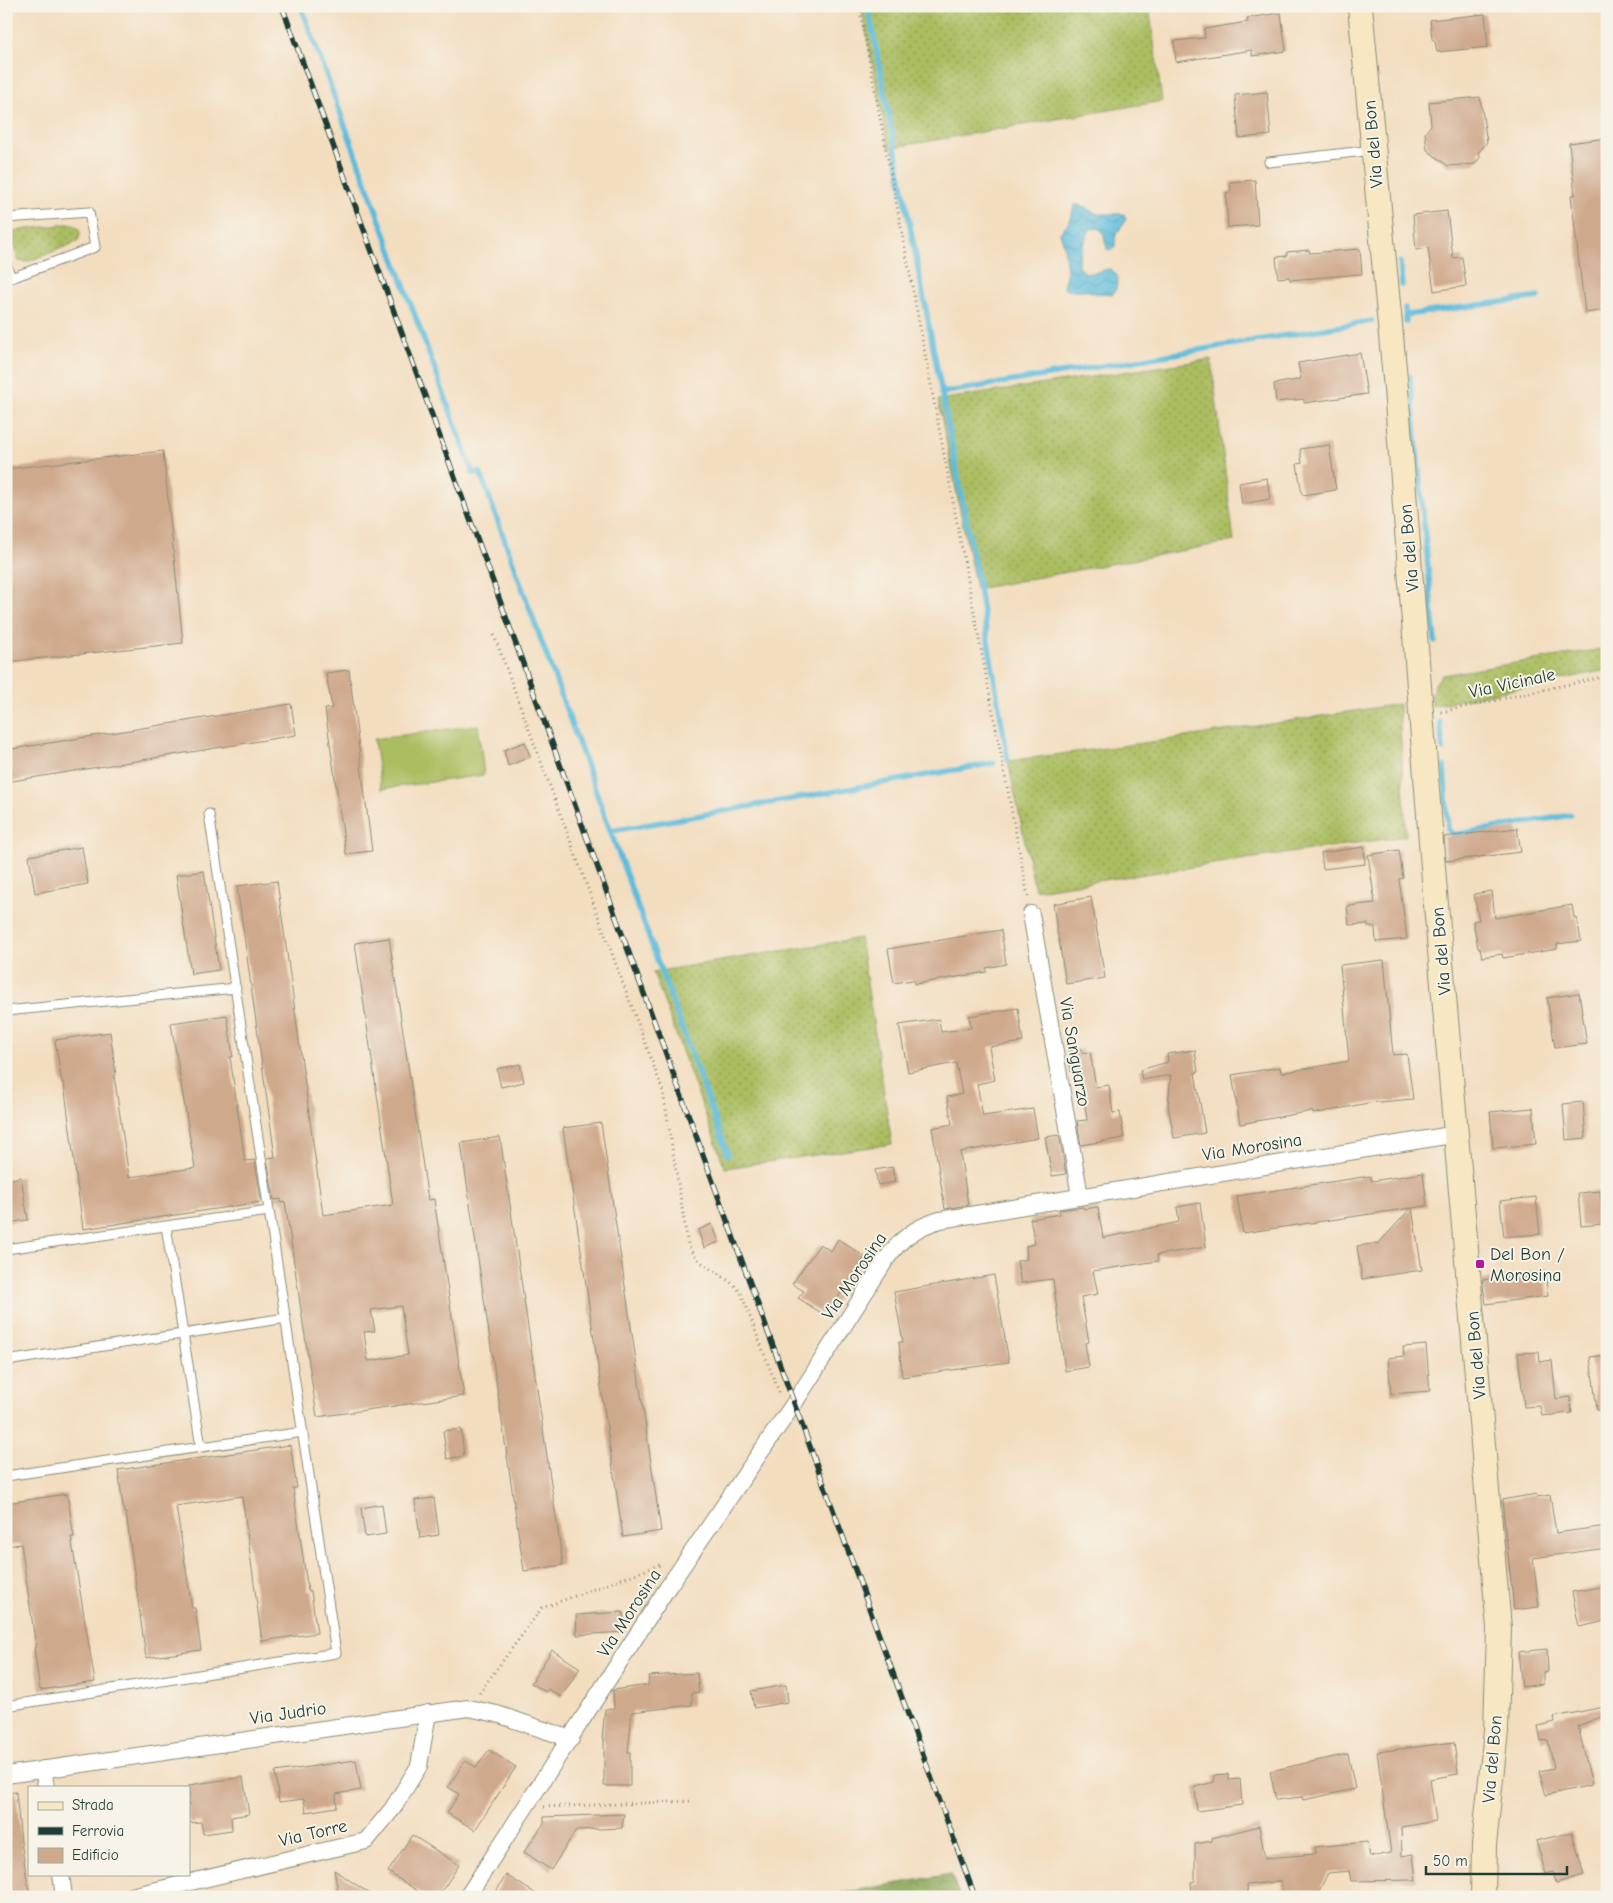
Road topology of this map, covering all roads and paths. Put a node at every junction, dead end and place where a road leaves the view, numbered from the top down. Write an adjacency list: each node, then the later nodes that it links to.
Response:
1 (859, 6): 11 (path)
2 (1360, 6): 3 (street, Via del Bon)
3 (1374, 150): 4 (lane); 9 (street, Via del Bon)
4 (1269, 162)
5 (6, 218): 6 (lane)
6 (6, 264)
7 (494, 635): 22 (path)
8 (1607, 676): 9 (path, Via Vicinale)
9 (1423, 716): 14 (street, Via del Bon)
10 (209, 814): 12 (lane)
11 (1031, 914): 15 (street, Via Sanguarzo)
12 (236, 988): 13 (lane); 16 (lane)
13 (6, 1011)
14 (1457, 1134): 15 (street, Via Morosina); 40 (street, Via del Bon)
15 (1080, 1196): 22 (street, Via Morosina)
16 (269, 1211): 17 (lane); 19 (lane)
17 (166, 1226): 18 (lane); 20 (lane)
18 (6, 1249)
19 (286, 1318): 20 (lane); 23 (lane)
20 (183, 1334): 21 (lane); 24 (lane)
21 (6, 1361)
22 (786, 1415): 26 (street, Via Morosina)
23 (303, 1432): 24 (lane); 27 (lane)
24 (200, 1447): 25 (lane)
25 (6, 1476)
26 (691, 1553): 28 (path); 30 (street, Via Morosina)
27 (6, 1706)
28 (468, 1708): 29 (street, Via Judrio); 30 (street, Via Judrio)
29 (428, 1713): 31 (street, Via Judrio); 38 (street, Via Torre)
30 (571, 1739): 35 (street, Via Morosina)
31 (43, 1769): 32 (street, Via Judrio); 33 (street)
32 (6, 1775)
33 (46, 1786)
34 (693, 1801): 35 (path)
35 (526, 1808): 39 (street, Via Morosina)
36 (61, 1876): 37 (street)
37 (64, 1897)
38 (127, 1897)
39 (467, 1897)
40 (1483, 1897)

